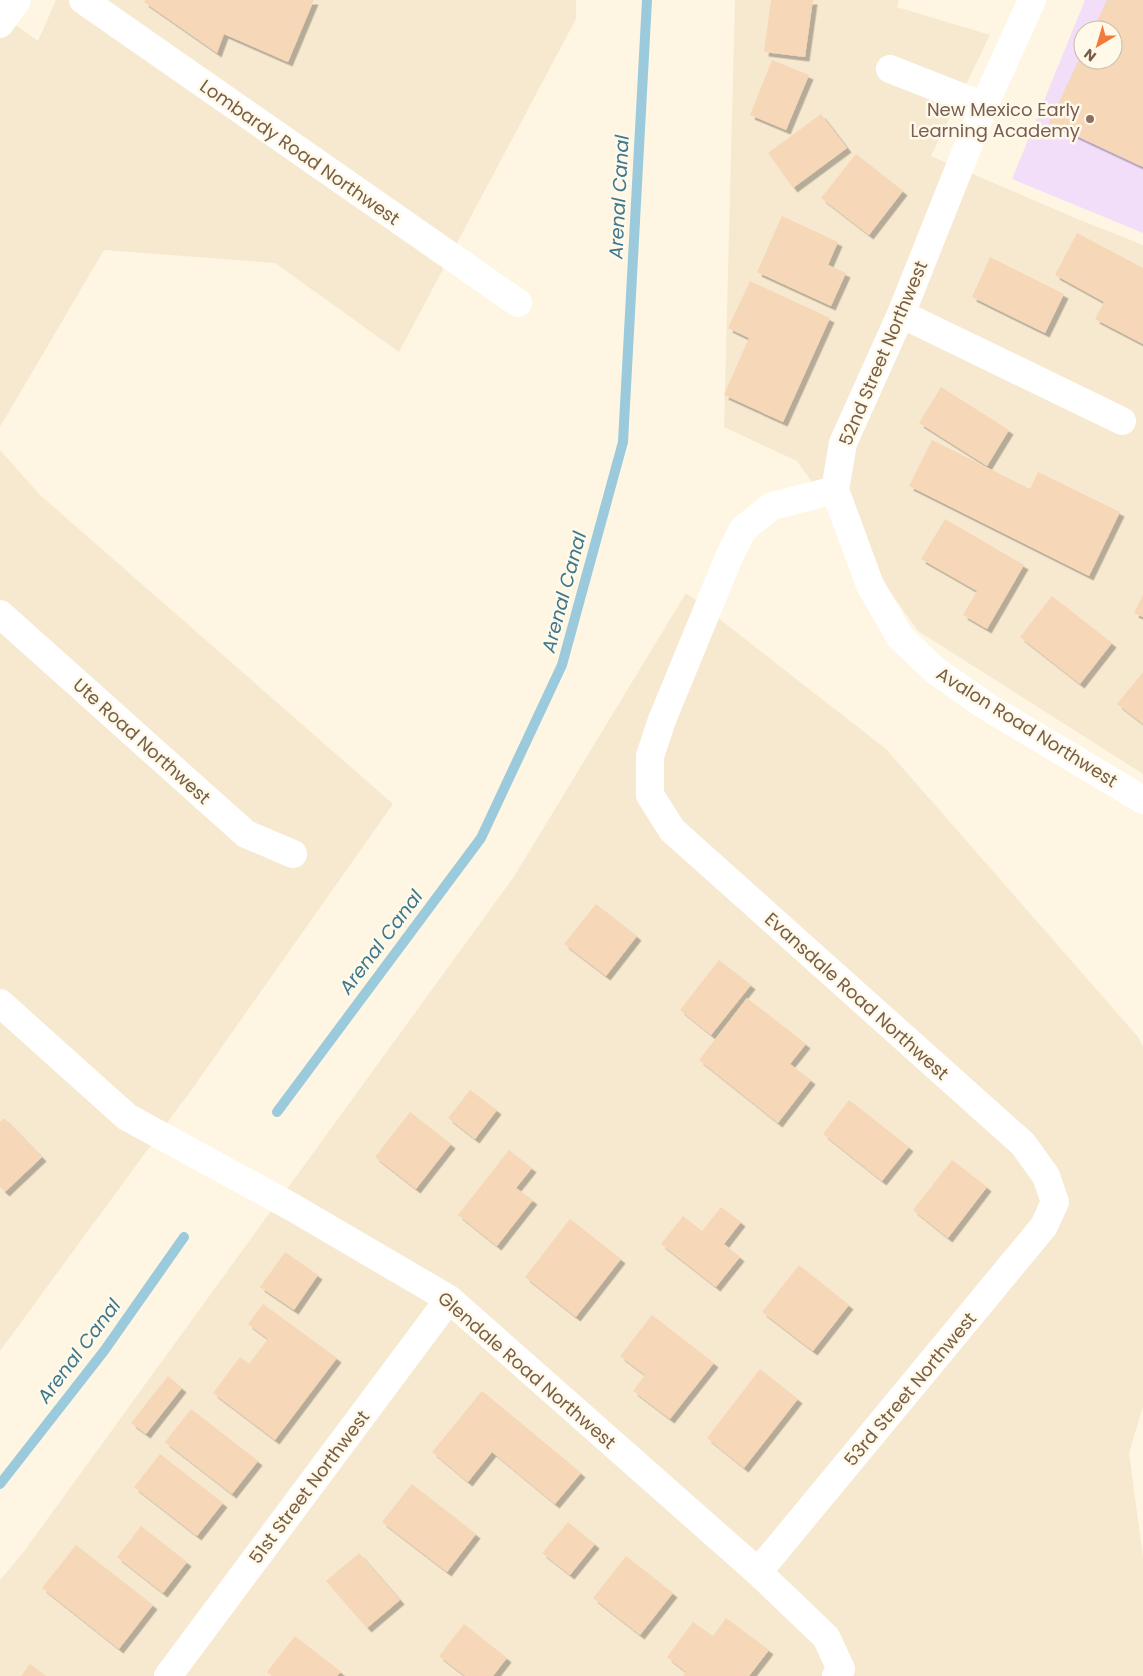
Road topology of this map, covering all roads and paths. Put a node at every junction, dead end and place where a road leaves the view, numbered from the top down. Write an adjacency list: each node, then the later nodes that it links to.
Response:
1 (17, 0): 4 (street)
2 (83, 0): 7 (street, Lombardy Road Northwest)
3 (1032, 0): 6 (street, 52nd Street Northwest)
4 (0, 24)
5 (890, 69): 6 (street)
6 (984, 106): 8 (street, 52nd Street Northwest)
7 (518, 303)
8 (900, 314): 9 (street); 10 (street, 52nd Street Northwest)
9 (1122, 421)
10 (835, 490): 12 (street, Avalon Road Northwest); 15 (street, Evansdale Road Northwest)
11 (0, 614): 13 (street, Ute Road Northwest)
12 (1143, 800)
13 (293, 854)
14 (0, 1003): 16 (street, Glendale Road Northwest)
15 (1054, 1202): 17 (street, 53rd Street Northwest)
16 (449, 1299): 17 (street, Glendale Road Northwest); 19 (street, 51st Street Northwest)
17 (758, 1572): 18 (street, Glendale Road Northwest)
18 (839, 1672)
19 (168, 1676)

